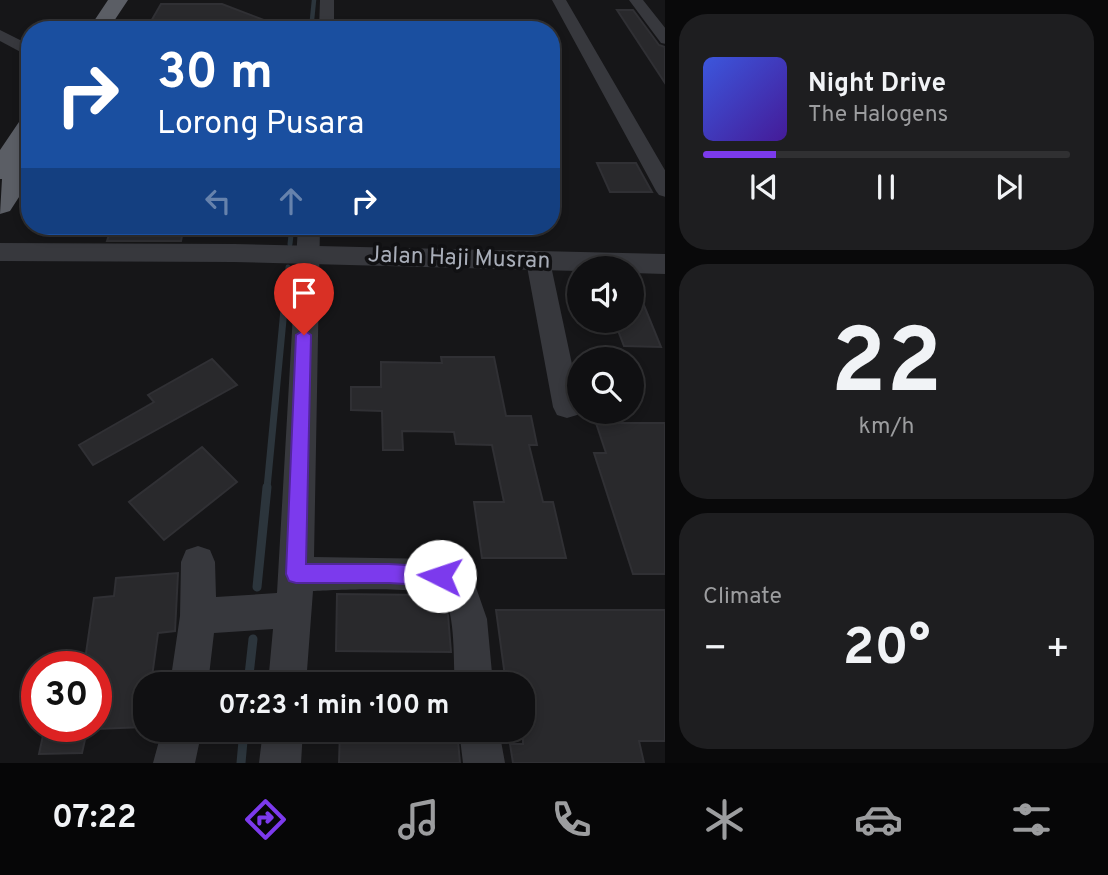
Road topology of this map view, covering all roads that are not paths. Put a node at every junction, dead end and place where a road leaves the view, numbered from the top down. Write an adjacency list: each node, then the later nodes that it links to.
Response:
1 (118, 0): 5 (highway)
2 (327, 0): 6 (street)
3 (559, 0): 14 (street)
4 (636, 0): 8 (street)
5 (104, 21)
6 (326, 21)
7 (0, 35): 9 (street)
8 (665, 40)
9 (21, 47)
10 (21, 52): 11 (street)
11 (0, 57)
12 (21, 146): 13 (highway)
13 (5, 184)
14 (665, 191)
15 (308, 241): 16 (street, Jalan Haji Musran); 17 (street, Jalan Haji Musran); 21 (street)
16 (0, 252)
17 (538, 261): 18 (street, Jalan Haji Musran); 19 (street)
18 (665, 264)
19 (567, 407)
20 (198, 562): 23 (street)
21 (296, 574): 22 (street); 26 (street)
22 (293, 610): 23 (street); 25 (street)
23 (198, 616): 24 (street)
24 (191, 672)
25 (288, 672)
26 (473, 672)
27 (179, 742): 30 (street)
28 (282, 742): 31 (street)
29 (481, 742): 32 (street)
30 (174, 763)
31 (280, 763)
32 (484, 763)

